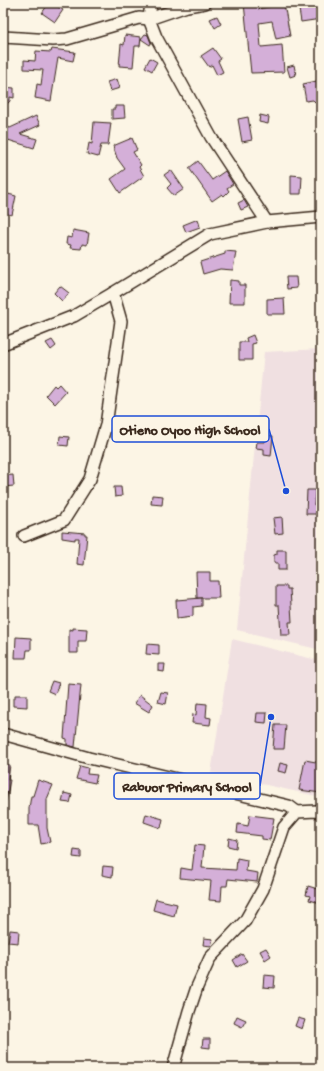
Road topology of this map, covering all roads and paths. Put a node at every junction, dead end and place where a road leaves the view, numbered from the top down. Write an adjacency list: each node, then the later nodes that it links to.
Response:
1 (151, 3): 3 (street)
2 (205, 3): 3 (street)
3 (148, 19): 4 (street); 6 (street)
4 (3, 37)
5 (321, 217): 6 (street)
6 (267, 222): 7 (street)
7 (113, 293): 8 (street); 9 (street)
8 (3, 344)
9 (24, 536)
10 (3, 734): 11 (street)
11 (297, 812): 12 (street); 13 (street)
12 (321, 812)
13 (174, 1068)

